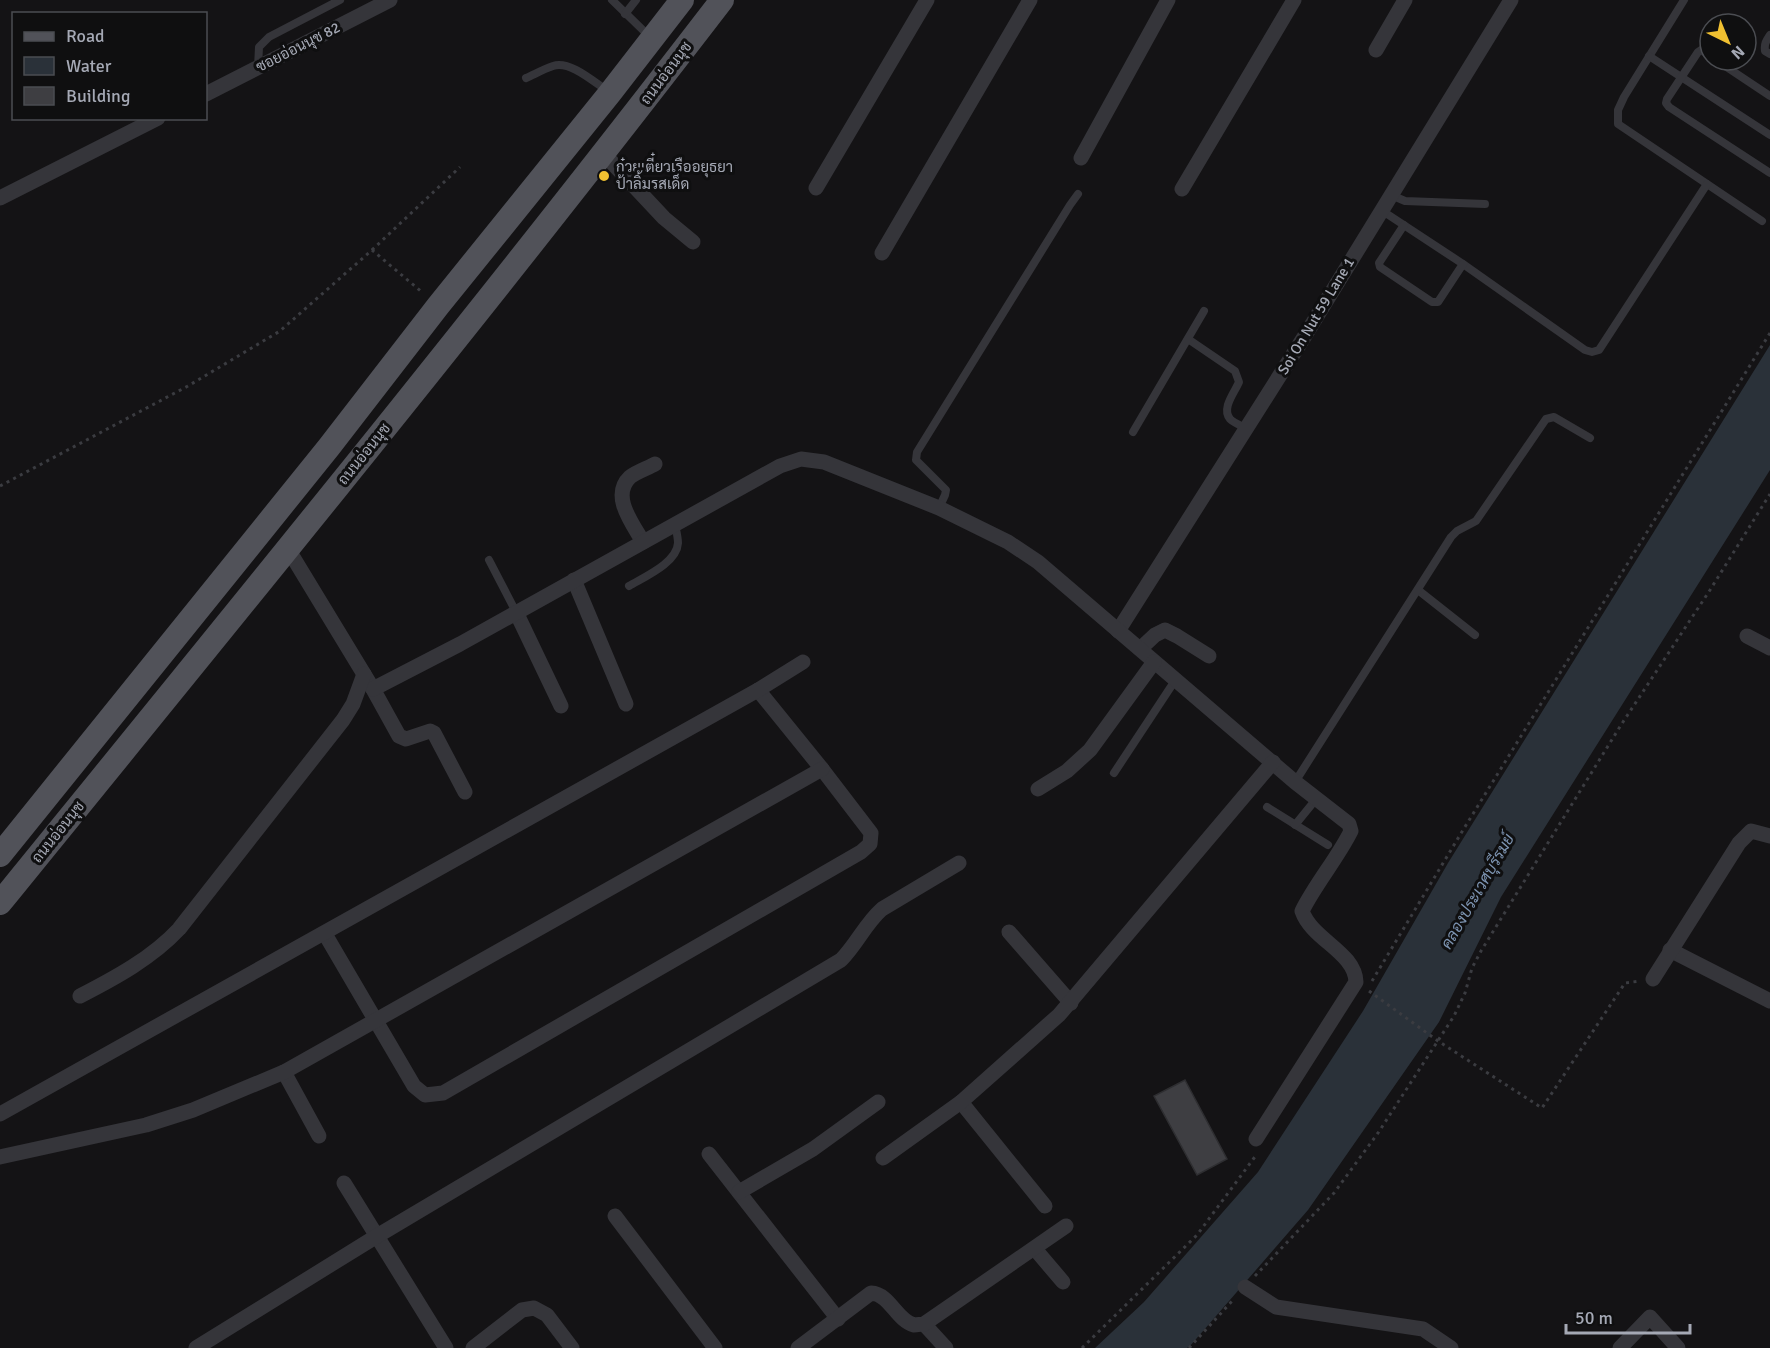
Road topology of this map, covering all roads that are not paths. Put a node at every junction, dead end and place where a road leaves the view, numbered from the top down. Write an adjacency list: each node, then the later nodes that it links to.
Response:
1 (340, 0): 21 (lane)
2 (390, 0): 21 (street, ซอยอ่อนนุช 82)
3 (612, 0): 14 (lane)
4 (636, 0): 14 (lane)
5 (682, 0): 16 (main road, ถนนอ่อนนุช)
6 (722, 0): 30 (main road, ถนนอ่อนนุช)
7 (927, 0): 34 (street)
8 (1030, 0): 44 (street)
9 (1168, 0): 31 (street)
10 (1294, 0): 35 (street)
11 (1405, 0): 17 (street)
12 (1511, 0): 37 (street, Soi On Nut 59 Lane 1)
13 (1684, 0): 20 (lane)
14 (625, 14): 16 (lane)
15 (1770, 35): 19 (lane)
16 (651, 38): 26 (main road, ถนนอ่อนนุช)
17 (1376, 50)
18 (1698, 52): 23 (lane)
19 (1770, 54)
20 (1648, 56): 23 (lane); 33 (lane)
21 (258, 67): 25 (street, ซอยอ่อนนุช 82)
22 (1734, 72): 27 (lane)
23 (1681, 77): 29 (lane); 32 (lane)
24 (526, 78): 26 (lane)
25 (207, 93)
26 (610, 93): 51 (main road, ถนนอ่อนนุช)
27 (1770, 96)
28 (154, 120): 38 (street)
29 (1770, 135)
30 (604, 154): 43 (street); 53 (main road, ถนนอ่อนนุช)
31 (1081, 158)
32 (1770, 173)
33 (1707, 184): 41 (lane); 45 (lane)
34 (816, 188)
35 (1182, 189)
36 (1078, 194): 54 (lane)
37 (1391, 195): 39 (lane); 40 (street, Soi On Nut 59 Lane 1)
38 (0, 198)
39 (1485, 204)
40 (1381, 210): 42 (lane); 48 (street, Soi On Nut 59 Lane 1)
41 (1762, 221)
42 (1404, 225): 45 (lane); 45 (lane)
43 (693, 242)
44 (882, 253)
45 (1463, 264)
46 (1204, 311): 47 (lane)
47 (1188, 339): 48 (lane); 49 (lane)
48 (1247, 429): 63 (street, Soi On Nut 59 Lane 1)
49 (1133, 432)
50 (1590, 438): 61 (lane)
51 (329, 447): 53 (main road); 88 (main road, ถนนอ่อนนุช)
52 (655, 464): 56 (street)
53 (353, 467): 57 (main road, ถนนอ่อนนุช)
54 (939, 508): 55 (street); 63 (street)
55 (675, 524): 56 (street); 60 (lane)
56 (643, 542): 59 (street)
57 (288, 549): 71 (street); 90 (main road, ถนนอ่อนนุช)
58 (489, 560): 62 (lane)
59 (574, 580): 62 (street); 75 (street)
60 (629, 586)
61 (1418, 590): 64 (lane); 80 (lane)
62 (516, 612): 73 (street); 76 (street)
63 (1118, 631): 67 (street)
64 (1475, 634)
65 (1747, 636): 66 (street)
66 (1770, 648)
67 (1140, 649): 68 (street); 70 (street)
68 (1209, 656)
69 (803, 662): 74 (street)
70 (1154, 662): 72 (street); 81 (street)
71 (364, 674): 73 (street); 95 (street)
72 (1176, 680): 77 (street); 79 (lane)
73 (374, 689): 82 (street)
74 (758, 690): 78 (street); 92 (street)
75 (626, 704)
76 (561, 706)
77 (1273, 762): 80 (street); 97 (street)
78 (822, 769): 98 (street); 98 (street)
79 (1114, 773)
80 (1295, 782): 83 (street)
81 (1038, 789)
82 (465, 792)
83 (1317, 798): 85 (lane); 104 (street)
84 (1267, 807): 85 (lane)
85 (1296, 825): 87 (lane)
86 (1770, 836): 93 (street)
87 (1329, 845)
88 (2, 849)
89 (959, 863): 113 (street)
90 (0, 903)
91 (1009, 932): 97 (street)
92 (325, 934): 98 (street); 102 (street)
93 (1670, 950): 94 (street); 96 (street)
94 (1653, 979)
95 (80, 996)
96 (1770, 1001)
97 (1066, 1007): 101 (street)
98 (375, 1022): 99 (street)
99 (284, 1072): 103 (street); 106 (street)
100 (878, 1102): 109 (street)
101 (961, 1102): 107 (street); 110 (street)
102 (0, 1114)
103 (319, 1136)
104 (1257, 1146)
105 (709, 1154): 109 (street)
106 (0, 1157)
107 (883, 1158)
108 (344, 1183): 113 (street)
109 (739, 1192): 117 (street)
110 (1044, 1206)
111 (615, 1216): 123 (street)
112 (1066, 1226): 114 (street)
113 (376, 1236): 119 (street); 120 (street)
114 (1035, 1249): 115 (street); 118 (street)
115 (1063, 1282)
116 (1245, 1287): 126 (street)
117 (838, 1318): 118 (street); 124 (street)
118 (924, 1324): 125 (street)
119 (196, 1348)
120 (446, 1348)
121 (473, 1348): 122 (street)
122 (572, 1348)
123 (715, 1348)
124 (798, 1348)
125 (946, 1348)
126 (1451, 1348)
127 (1620, 1348): 128 (street)
128 (1678, 1348)

